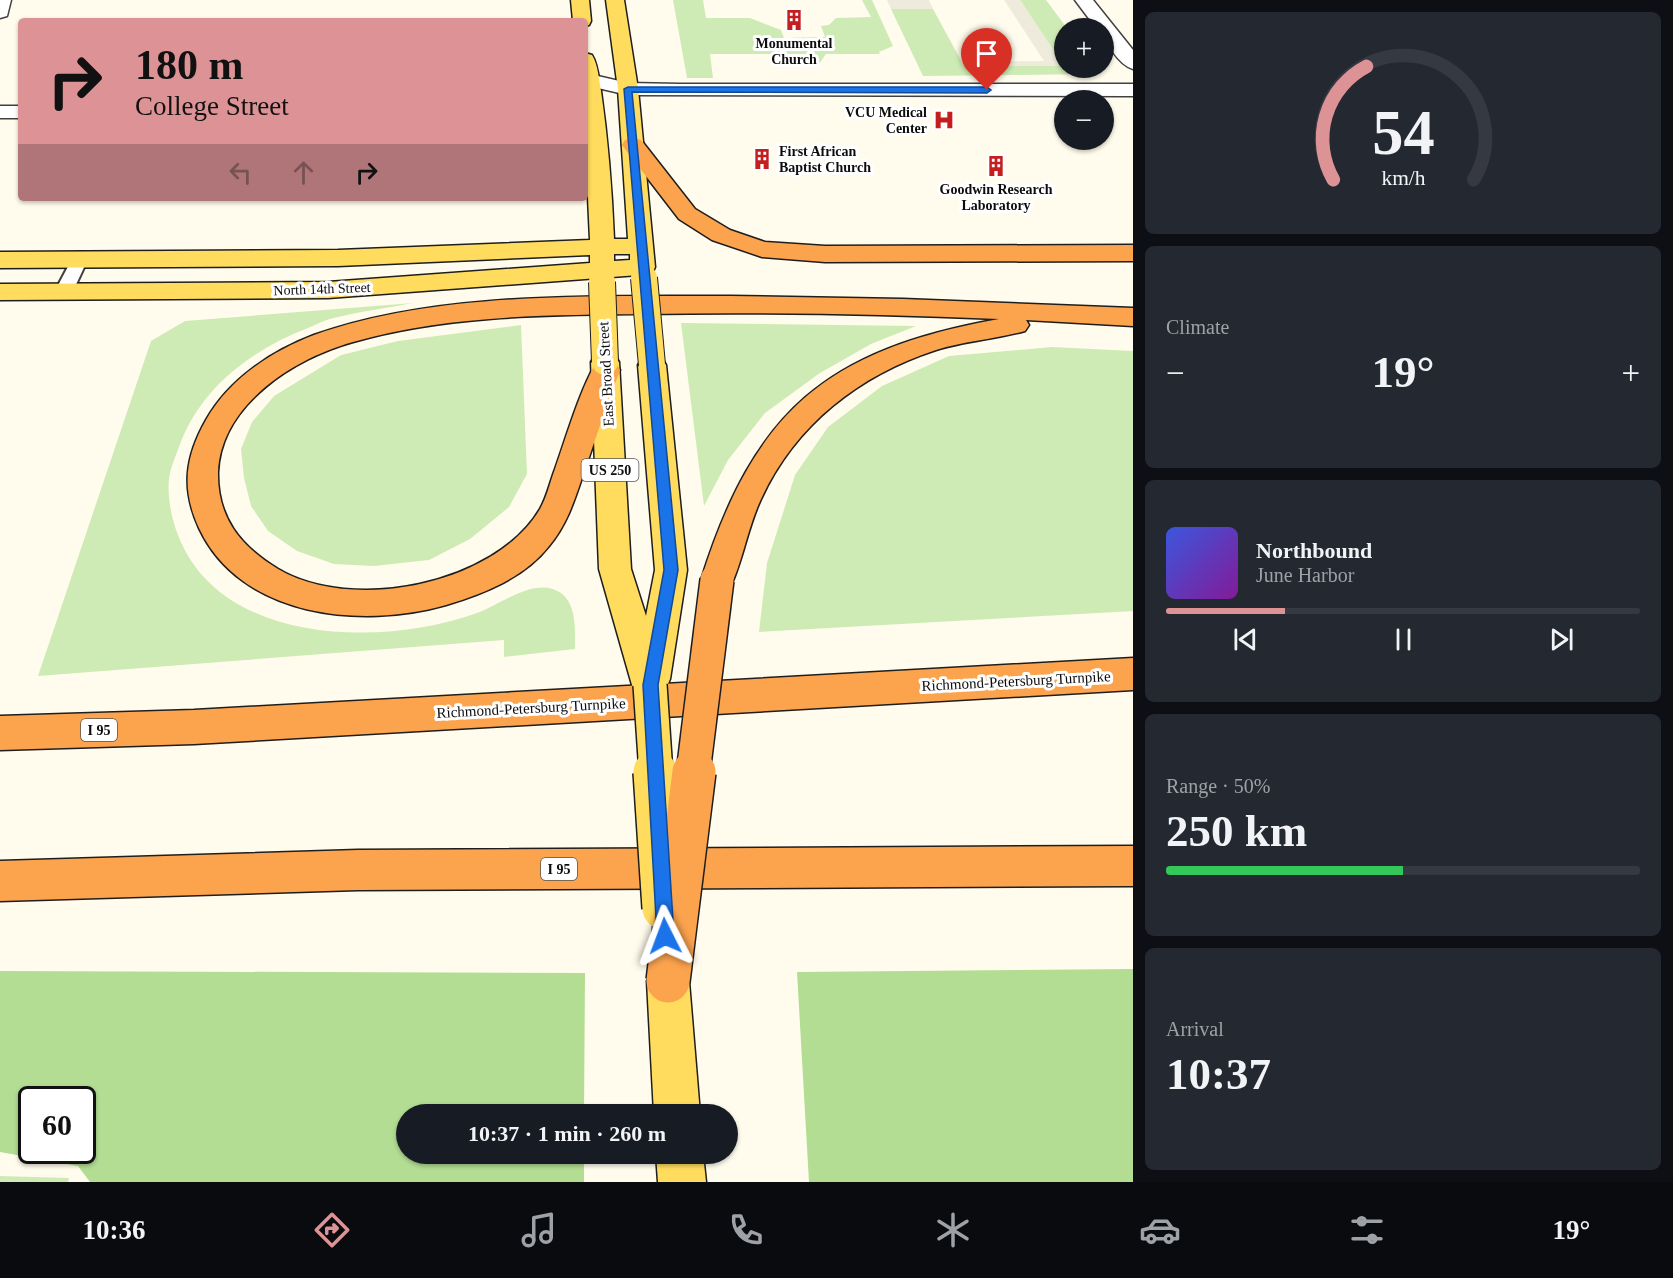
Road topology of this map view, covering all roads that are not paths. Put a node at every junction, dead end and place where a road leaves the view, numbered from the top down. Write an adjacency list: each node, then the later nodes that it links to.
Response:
1 (2, 0): 5 (street)
2 (580, 0): 6 (main road)
3 (615, 0): 10 (main road, East Broad Street / US 250)
4 (1084, 0): 7 (street)
5 (0, 12)
6 (582, 18)
7 (1133, 63)
8 (588, 74): 10 (street)
9 (588, 83): 19 (main road, East Broad Street / US 250)
10 (628, 89): 11 (street); 14 (main road, East Broad Street / US 250)
11 (1133, 90)
12 (0, 112): 13 (street)
13 (18, 112)
14 (633, 145): 15 (highway); 18 (main road, East Broad Street / US 250)
15 (1133, 253)
16 (0, 260): 17 (main road, North 14th Street)
17 (79, 261): 19 (main road, North 14th Street); 21 (lane)
18 (643, 264): 19 (main road, North 14th Street); 26 (main road, East Broad Street / US 250, bridge)
19 (602, 266): 21 (main road, North 14th Street); 24 (main road, East Broad Street / US 250, bridge)
20 (0, 292): 21 (main road, North 14th Street)
21 (63, 293)
22 (1074, 314): 23 (highway); 24 (highway); 30 (highway, bridge)
23 (1133, 317)
24 (605, 366): 26 (main road, East Broad Street / US 250)
25 (1133, 674): 27 (highway, Richmond-Petersburg Turnpike / I 95)
26 (650, 685): 30 (main road, East Broad Street / US 250, bridge)
27 (1, 733)
28 (1128, 865): 29 (highway, I 95)
29 (0, 881)
30 (668, 981): 31 (main road, East Broad Street / US 250)
31 (676, 1104)
32 (681, 1164): 33 (main road)
33 (682, 1182)

